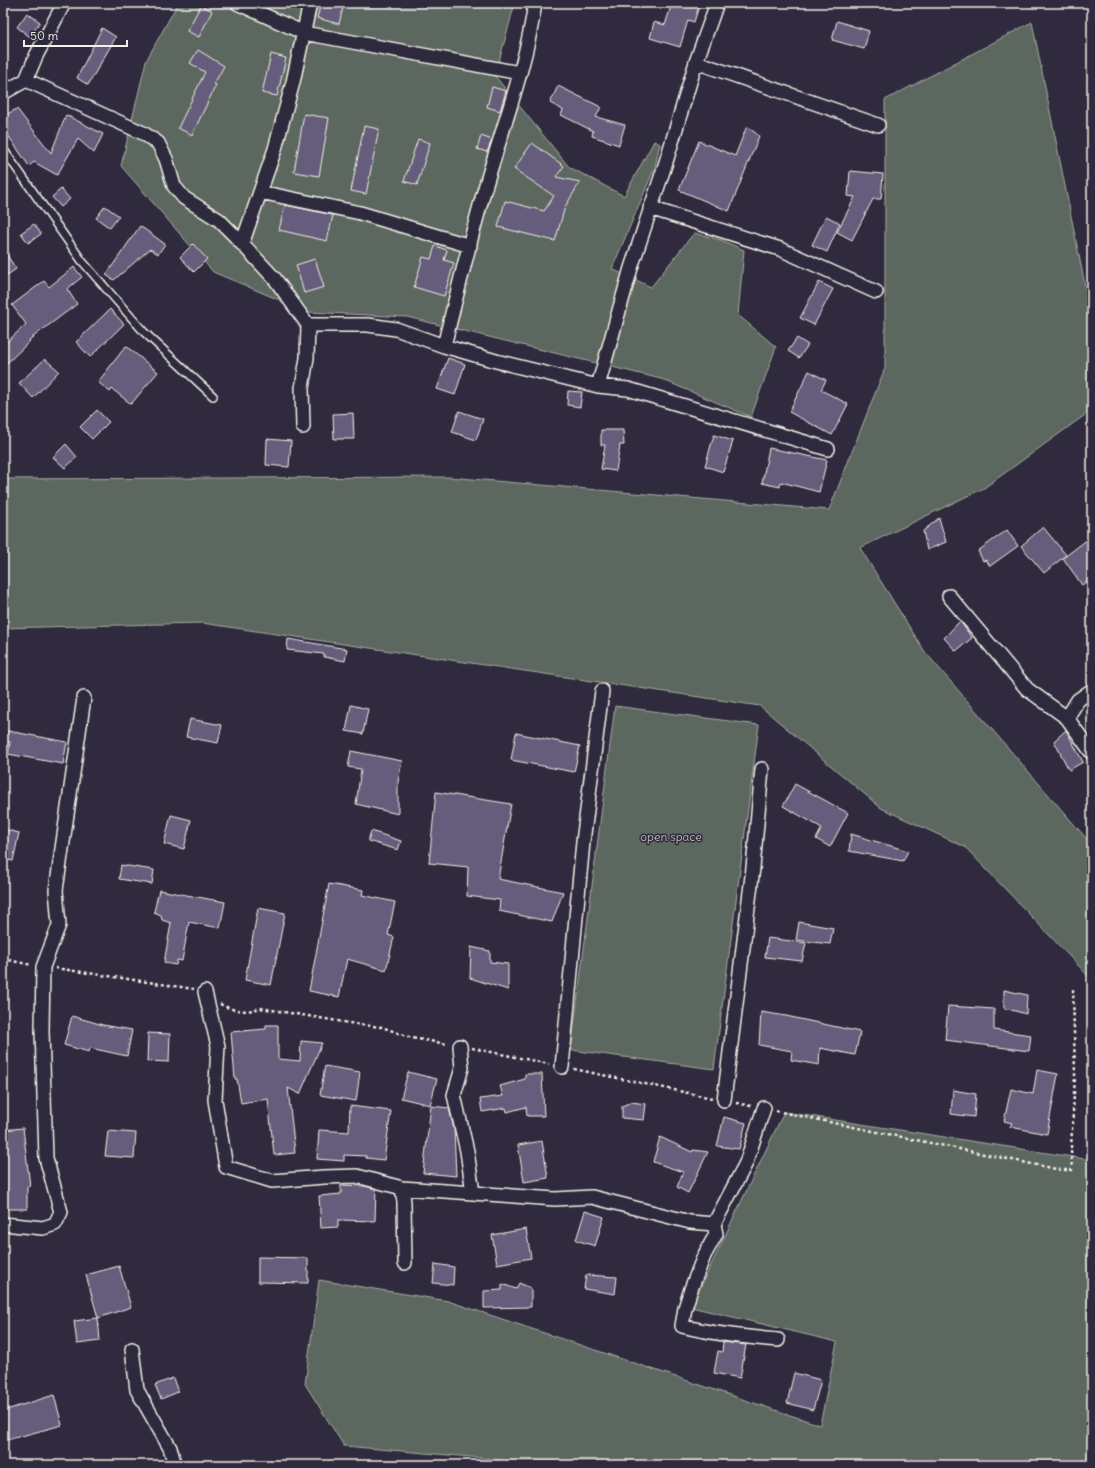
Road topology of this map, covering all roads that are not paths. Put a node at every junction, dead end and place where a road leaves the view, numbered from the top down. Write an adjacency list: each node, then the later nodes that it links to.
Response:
1 (64, 3): 9 (street)
2 (237, 3): 6 (street)
3 (310, 3): 6 (street)
4 (535, 3): 8 (street)
5 (717, 3): 7 (street)
6 (304, 34): 8 (street); 13 (street)
7 (696, 62): 11 (street); 14 (street)
8 (520, 73): 16 (street)
9 (26, 80): 10 (street); 15 (street)
10 (3, 93)
11 (878, 126)
12 (3, 149): 21 (lane)
13 (260, 192): 15 (street); 16 (street)
14 (650, 208): 17 (street); 20 (street)
15 (242, 244): 18 (street)
16 (470, 246): 19 (street)
17 (876, 292)
18 (308, 325): 19 (street); 22 (street)
19 (444, 346): 20 (street)
20 (598, 386): 23 (street)
21 (212, 396)
22 (303, 427)
23 (828, 449)
24 (949, 596): 28 (street)
25 (1092, 690): 28 (street)
26 (602, 691): 33 (street)
27 (84, 698): 38 (street)
28 (1067, 718): 29 (street)
29 (1092, 753)
30 (762, 769): 34 (street)
31 (204, 992): 36 (street)
32 (460, 1046): 37 (street)
33 (562, 1067)
34 (724, 1100)
35 (764, 1108): 39 (street)
36 (402, 1188): 37 (street); 40 (street)
37 (473, 1193): 39 (street)
38 (3, 1224)
39 (714, 1224): 41 (street)
40 (405, 1263)
41 (778, 1340)
42 (132, 1349): 43 (street)
43 (175, 1465)

